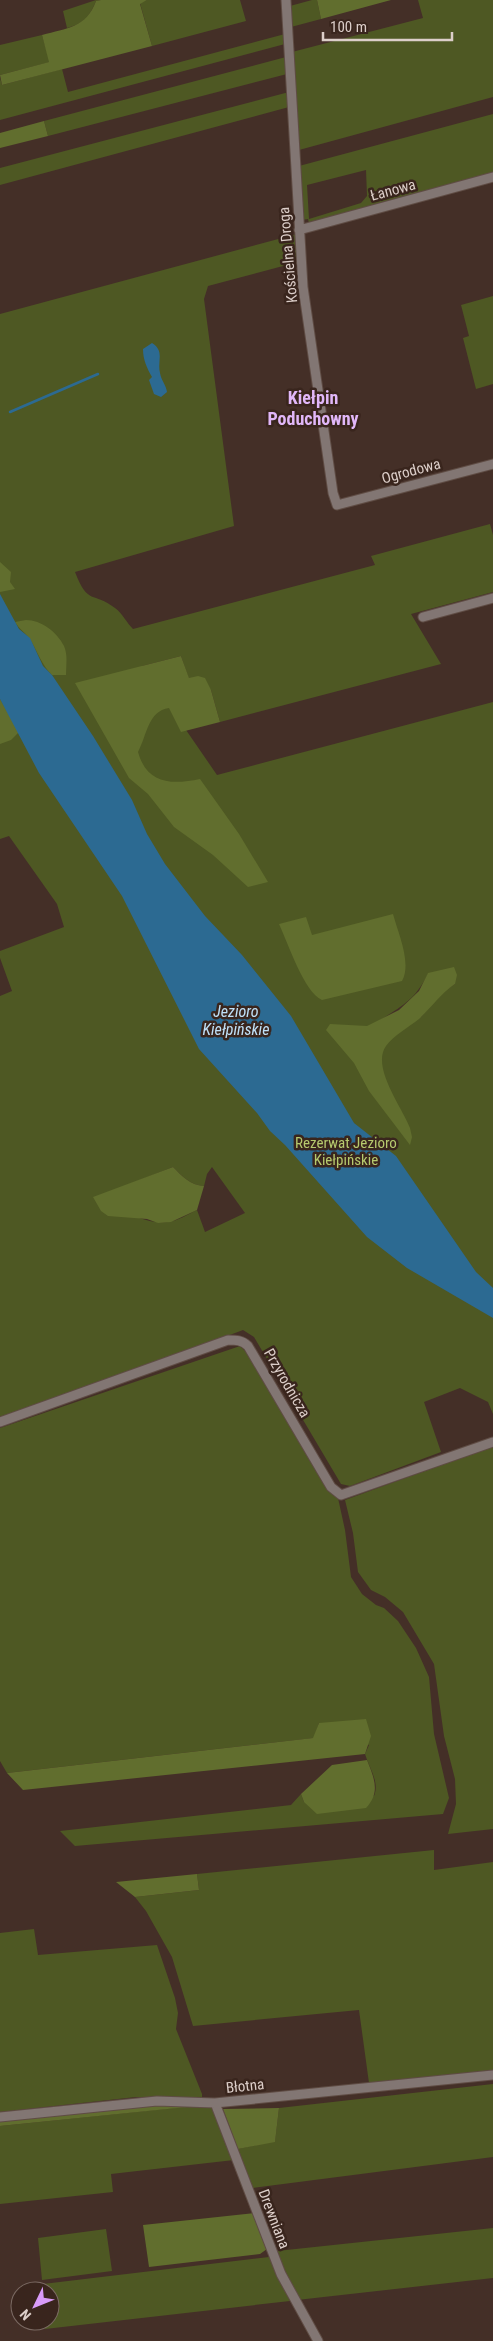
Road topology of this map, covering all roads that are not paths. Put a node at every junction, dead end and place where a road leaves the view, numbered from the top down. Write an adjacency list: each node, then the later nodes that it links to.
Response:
1 (286, 0): 3 (street, Kościelna Droga)
2 (493, 177): 3 (street, Łanowa)
3 (299, 230): 5 (street, Kościelna Droga)
4 (493, 464): 5 (street, Ogrodowa)
5 (337, 506)
6 (493, 598): 7 (street)
7 (423, 617)
8 (0, 1422): 9 (street, Przyrodnicza)
9 (493, 1442)
10 (493, 2076): 11 (street, Błotna)
11 (215, 2103): 12 (street, Błotna); 13 (street, Drewniana)
12 (0, 2117)
13 (318, 2341)

